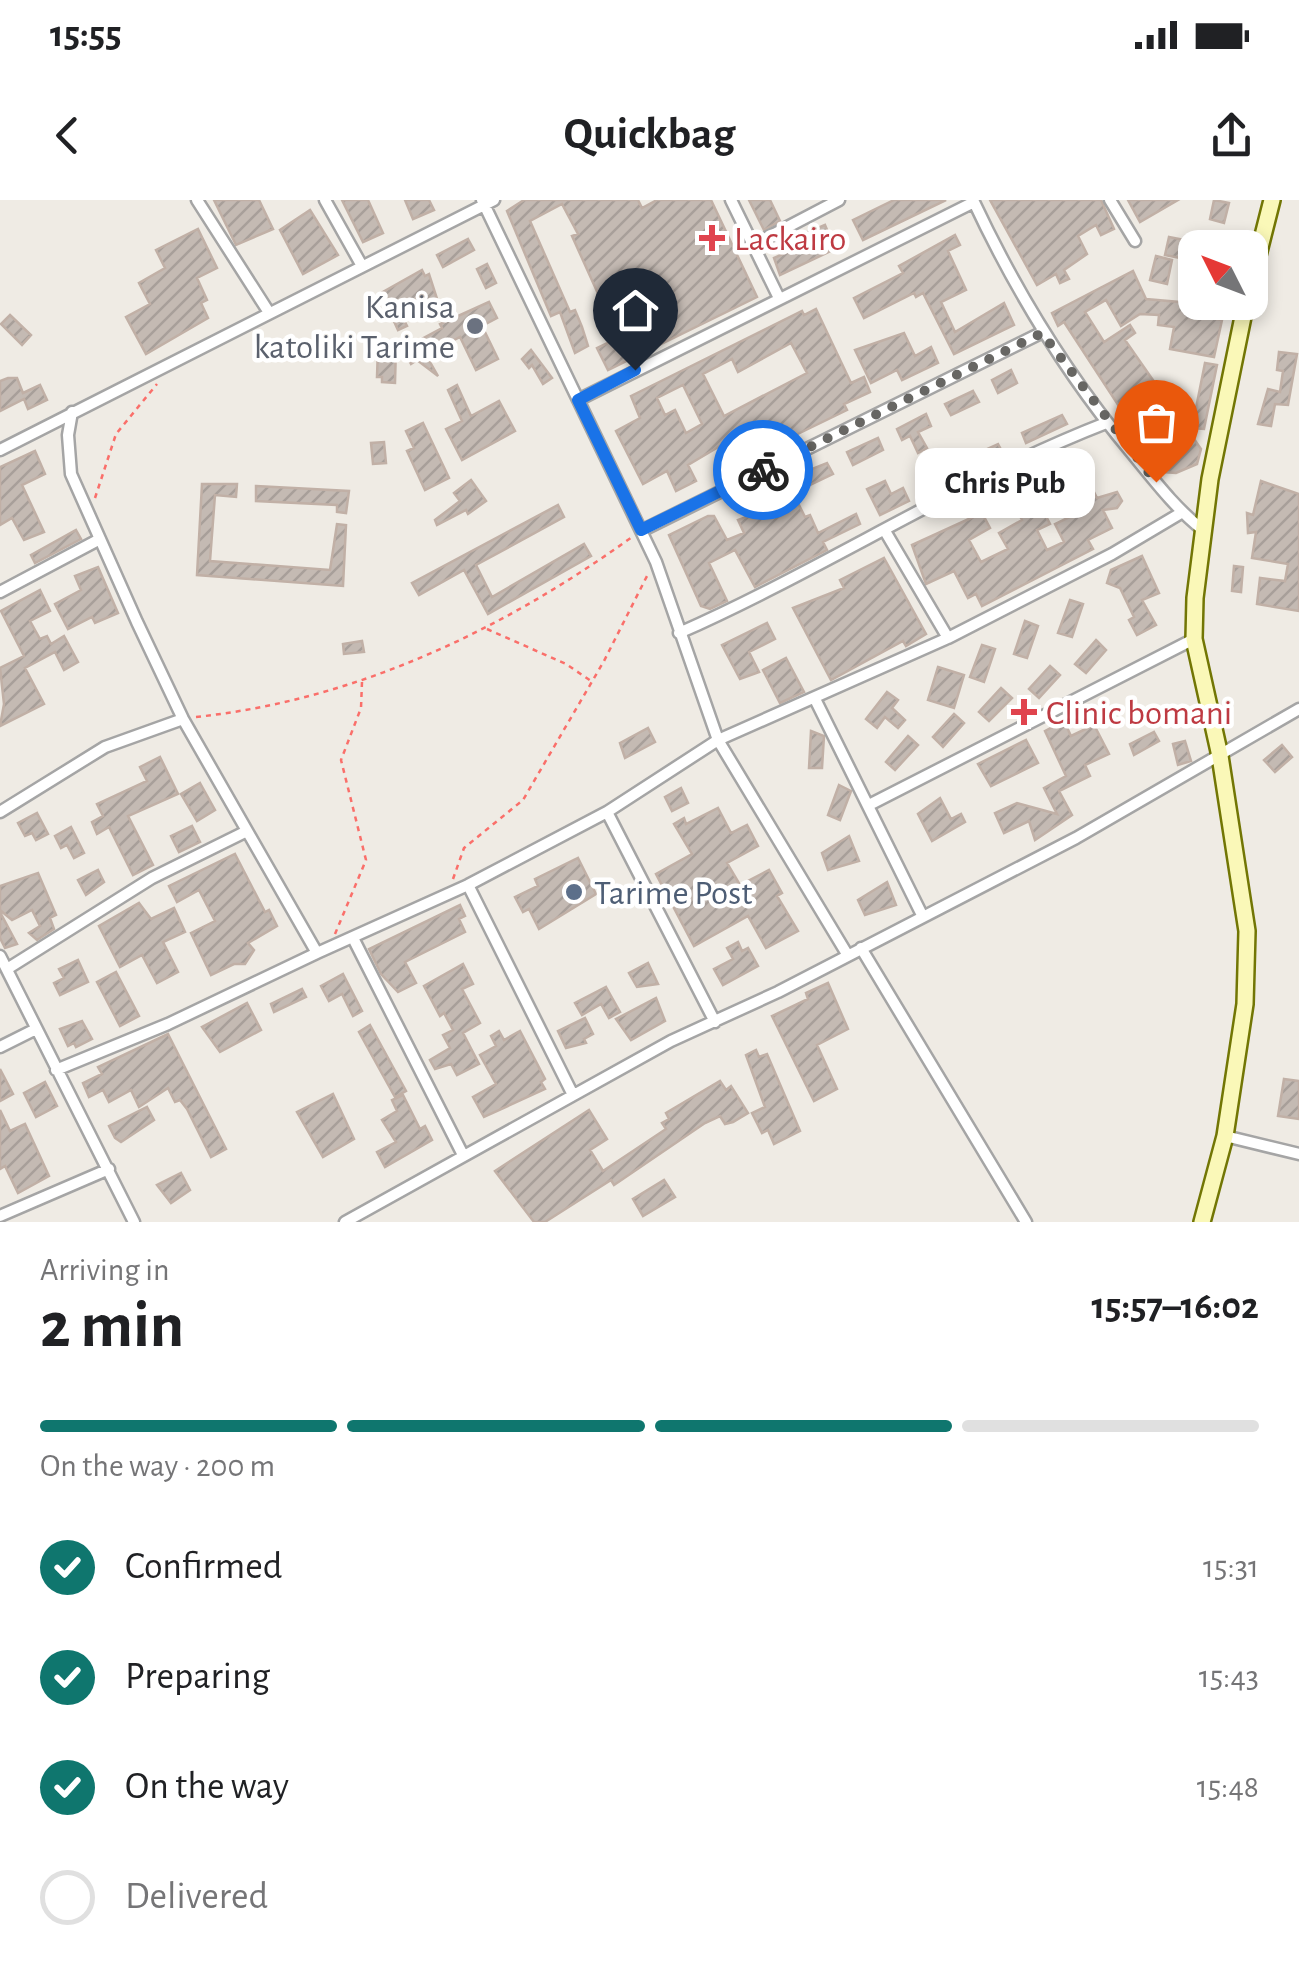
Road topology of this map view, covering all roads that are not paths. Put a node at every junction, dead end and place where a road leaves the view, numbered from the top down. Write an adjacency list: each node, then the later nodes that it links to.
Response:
1 (197, 200): 14 (street)
2 (325, 200): 12 (street)
3 (730, 200): 11 (street)
4 (839, 200): 11 (street)
5 (1110, 200): 10 (street)
6 (1272, 200): 9 (main road)
7 (974, 201): 13 (street); 16 (street)
8 (487, 202): 12 (street); 17 (street)
9 (1264, 230)
10 (1135, 241)
11 (753, 245): 13 (street)
12 (362, 266): 14 (street)
13 (778, 298): 17 (street)
14 (268, 310): 18 (street)
15 (1243, 320): 23 (main road)
16 (1042, 333): 19 (street); 22 (street)
17 (578, 400): 22 (street)
18 (72, 412): 20 (street); 25 (street)
19 (1106, 422): 21 (street); 24 (street)
20 (0, 450)
21 (1181, 513): 23 (street); 28 (street)
22 (641, 530): 27 (street)
23 (1203, 530): 29 (main road)
24 (885, 532): 27 (street); 28 (street)
25 (100, 539): 26 (street); 32 (street)
26 (0, 592)
27 (679, 632): 33 (street)
28 (948, 638): 30 (street)
29 (1194, 639): 34 (main road); 35 (street)
30 (815, 698): 33 (street); 35 (street)
31 (1299, 709): 34 (street)
32 (183, 719): 36 (street); 38 (street)
33 (718, 740): 37 (street); 44 (street)
34 (1220, 756): 40 (street); 52 (main road)
35 (869, 805): 40 (street)
36 (0, 812)
37 (607, 812): 39 (street); 47 (street)
38 (246, 831): 43 (street); 46 (street)
39 (468, 885): 41 (street); 51 (street)
40 (922, 915): 42 (street)
41 (353, 938): 43 (street); 53 (street)
42 (861, 948): 44 (street); 59 (street)
43 (317, 953): 50 (street)
44 (847, 954): 47 (street)
45 (0, 956): 46 (street)
46 (6, 969): 48 (street)
47 (715, 1022): 51 (street)
48 (36, 1029): 49 (street); 50 (street)
49 (0, 1047)
50 (56, 1070): 55 (street)
51 (573, 1095): 53 (street)
52 (1225, 1136): 54 (street); 60 (main road)
53 (462, 1153): 58 (street)
54 (1299, 1154)
55 (109, 1170): 56 (street); 57 (street)
56 (0, 1216)
57 (134, 1222)
58 (345, 1222)
59 (1026, 1222)
60 (1202, 1222)

